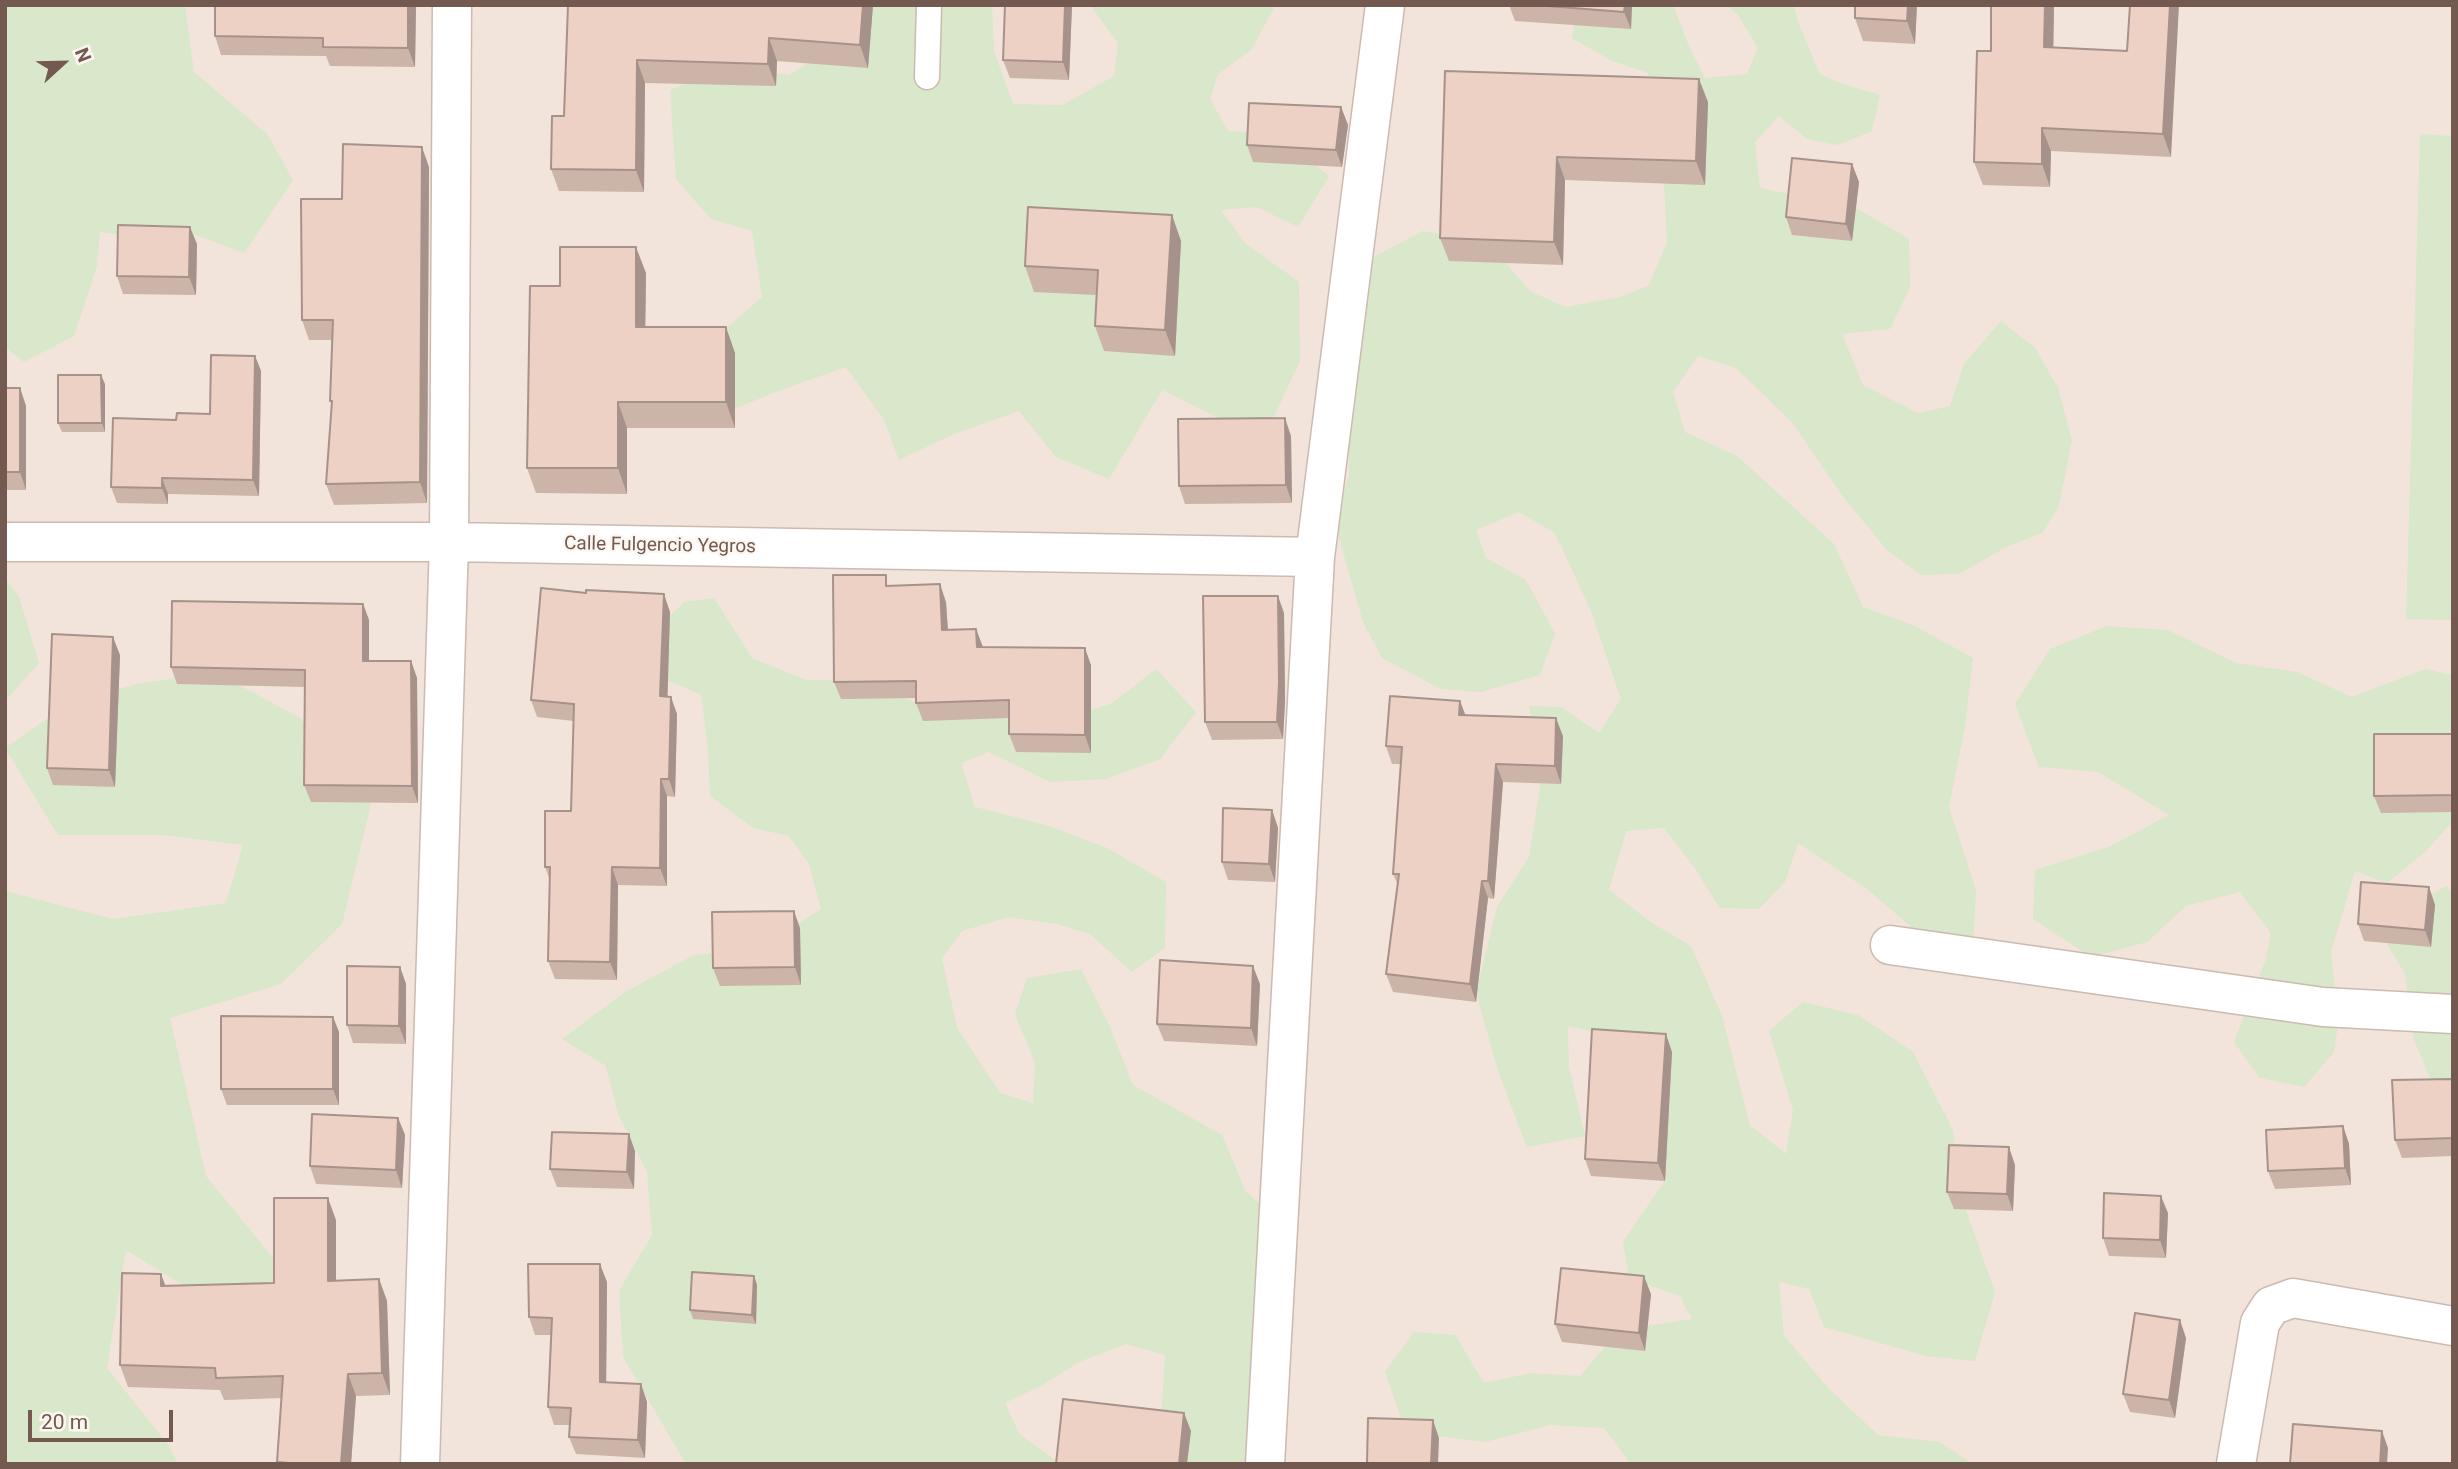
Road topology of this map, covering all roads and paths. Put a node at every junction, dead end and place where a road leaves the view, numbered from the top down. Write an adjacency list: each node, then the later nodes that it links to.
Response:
1 (452, 5): 6 (street)
2 (929, 5): 4 (lane)
3 (1385, 5): 7 (street)
4 (927, 76)
5 (5, 542): 6 (street, Calle Fulgencio Yegros)
6 (449, 542): 7 (street, Calle Fulgencio Yegros); 11 (street)
7 (1315, 557): 12 (street)
8 (1890, 945): 9 (street)
9 (2453, 1014)
10 (2453, 1326): 13 (street)
11 (421, 1464)
12 (1265, 1464)
13 (2236, 1464)

